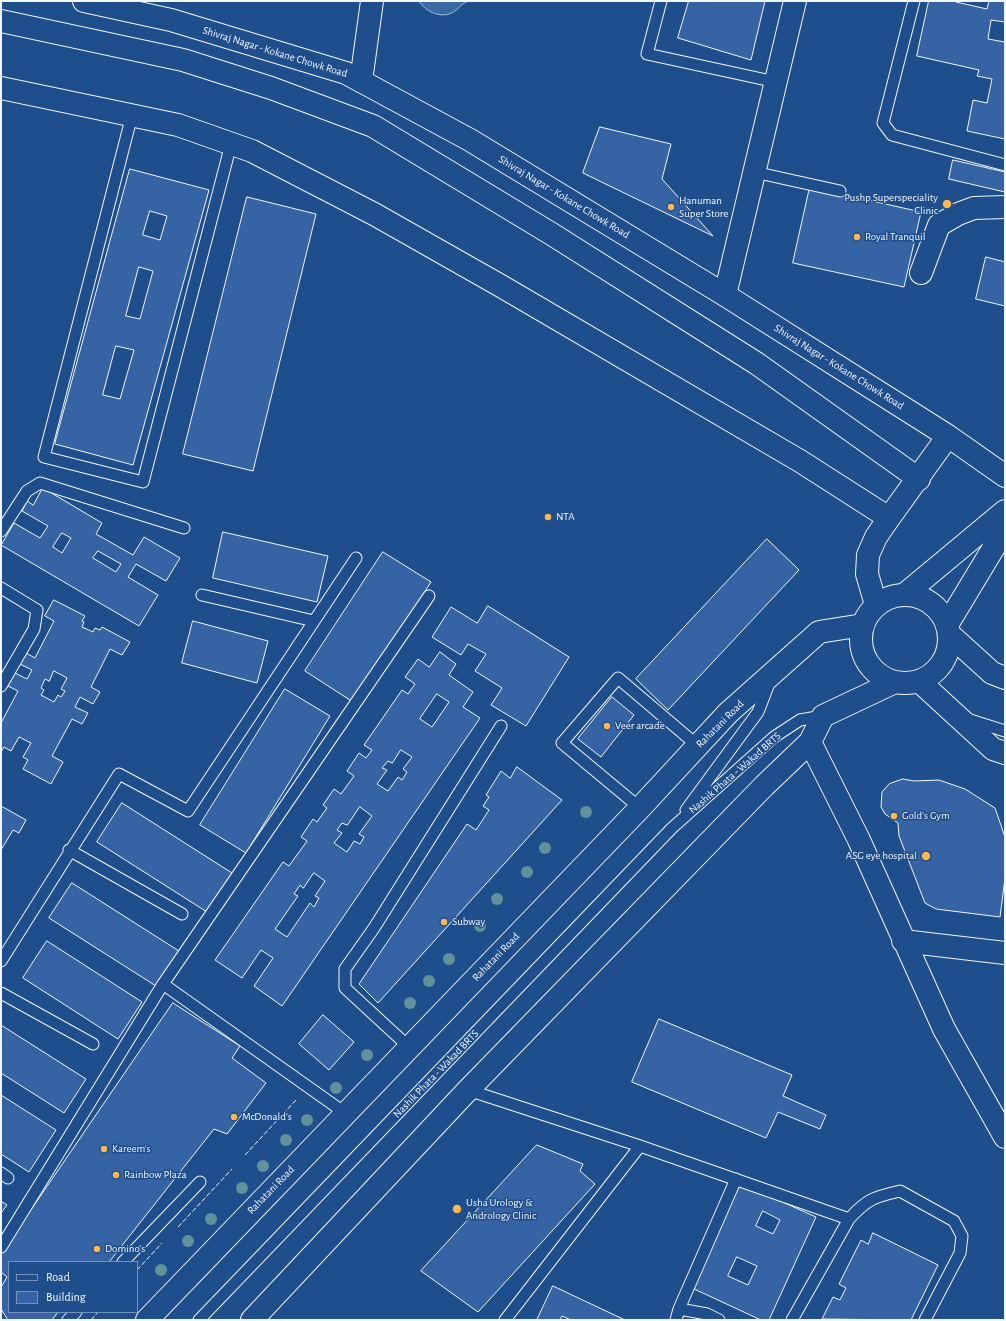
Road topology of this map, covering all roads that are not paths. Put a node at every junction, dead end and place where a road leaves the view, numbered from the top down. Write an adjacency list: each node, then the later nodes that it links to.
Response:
1 (84, 1): 8 (street, Shivraj Nagar - Kokane Chowk Road)
2 (357, 1): 8 (street)
3 (372, 1): 8 (street)
4 (661, 1): 9 (lane)
5 (795, 1): 9 (street)
6 (914, 1): 13 (lane)
7 (1, 21): 21 (street)
8 (354, 77): 18 (street, Shivraj Nagar - Kokane Chowk Road)
9 (776, 82): 14 (street)
10 (1, 88): 11 (street)
11 (132, 115): 12 (street); 12 (lane)
12 (231, 144): 23 (street)
13 (1005, 165)
14 (754, 172): 15 (lane); 18 (street)
15 (840, 191)
16 (1005, 207): 17 (street)
17 (921, 273)
18 (725, 294): 19 (street, Shivraj Nagar - Kokane Chowk Road)
19 (948, 436): 20 (street, Shivraj Nagar - Kokane Chowk Road); 21 (street)
20 (1005, 476)
21 (919, 479): 23 (street)
22 (1005, 511): 30 (street)
23 (889, 518): 32 (street)
24 (184, 528): 26 (lane)
25 (1005, 529): 35 (street)
26 (1, 531)
27 (356, 558): 33 (lane)
28 (1, 588): 40 (lane)
29 (202, 594): 33 (lane)
30 (904, 595): 32 (street); 35 (street)
31 (429, 596): 55 (lane)
32 (876, 606): 34 (street)
33 (314, 621): 50 (lane)
34 (863, 625): 36 (street, Rahatani Road); 39 (street)
35 (948, 630): 37 (street); 38 (street)
36 (773, 675): 46 (street, Rahatani Road); 49 (lane, Nashik Phata - Wakad BRTS)
37 (1001, 678)
38 (919, 681): 39 (street); 42 (street)
39 (895, 682): 41 (street)
40 (1, 686)
41 (823, 716): 45 (street); 49 (lane, Nashik Phata - Wakad BRTS)
42 (956, 716): 44 (lane); 47 (street)
43 (501, 726): 58 (lane)
44 (1005, 731)
45 (810, 742): 52 (street); 59 (street)
46 (698, 746): 48 (street, Rahatani Road); 48 (lane)
47 (1005, 753)
48 (640, 808): 58 (street, Rahatani Road)
49 (672, 828): 70 (lane, Nashik Phata - Wakad BRTS)
50 (69, 850): 51 (lane); 54 (lane)
51 (182, 914)
52 (903, 941): 53 (street); 61 (street)
53 (1005, 953)
54 (1, 961)
55 (163, 984): 60 (lane); 66 (lane)
56 (1, 993): 57 (lane)
57 (93, 1044)
58 (409, 1047): 60 (street, Rahatani Road)
59 (468, 1090): 62 (lane); 71 (street)
60 (345, 1113): 69 (street, Rahatani Road)
61 (1005, 1137)
62 (640, 1146): 63 (lane); 72 (lane)
63 (736, 1179): 65 (lane); 68 (lane)
64 (200, 1182): 67 (lane)
65 (849, 1219): 74 (lane); 75 (lane)
66 (1, 1248)
67 (124, 1261)
68 (678, 1315): 73 (lane)
69 (147, 1320)
70 (199, 1320)
71 (252, 1320)
72 (505, 1320)
73 (719, 1320)
74 (792, 1320)
75 (925, 1320)

